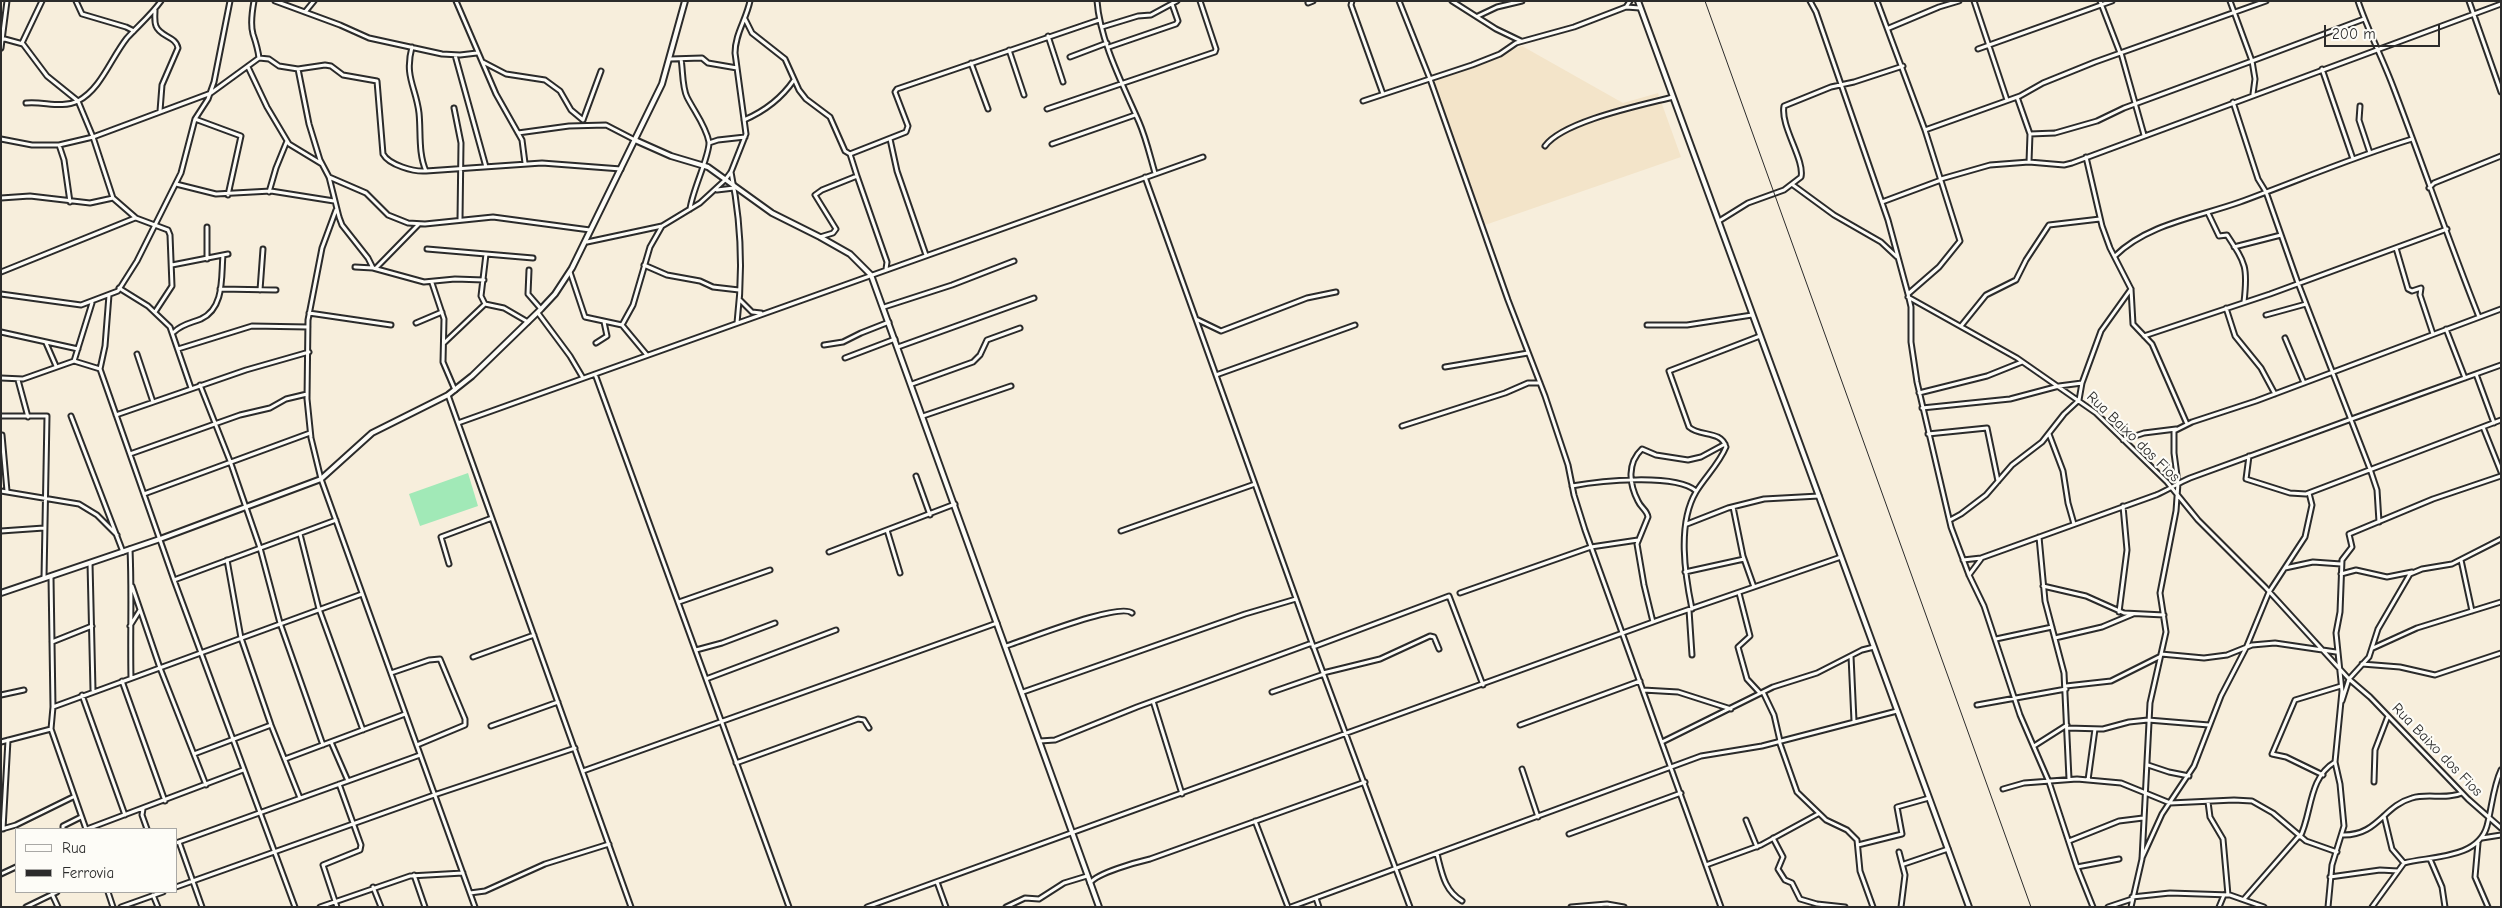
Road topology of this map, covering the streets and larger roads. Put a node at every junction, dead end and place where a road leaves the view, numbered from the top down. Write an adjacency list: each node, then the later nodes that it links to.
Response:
1 (7, 1): 51 (street)
2 (42, 1): 53 (street)
3 (76, 1): 49 (street)
4 (160, 1): 38 (street)
5 (230, 1): 83 (street)
6 (254, 1): 65 (street)
7 (275, 1): 30 (street)
8 (456, 1): 61 (street)
9 (684, 1): 66 (street)
10 (750, 1): 44 (street)
11 (1097, 1): 46 (street)
12 (1177, 1): 34 (street)
13 (1200, 1): 80 (street)
14 (1313, 1): 32 (street)
15 (1399, 1): 78 (street)
16 (1452, 1): 43 (street)
17 (1522, 1): 43 (street)
18 (1630, 1): 36 (street)
19 (1638, 1): 37 (street)
20 (1810, 1): 81 (street)
21 (1878, 1): 48 (street)
22 (1959, 1): 48 (street)
23 (1974, 1): 55 (street)
24 (2112, 1): 33 (street)
25 (2230, 1): 40 (street)
26 (2266, 1): 40 (street)
27 (2358, 1): 45 (street)
28 (2469, 1): 41 (street)
29 (1351, 2): 84 (street)
30 (288, 3): 39 (street)
31 (313, 3): 39 (street); 42 (street)
32 (1308, 3)
33 (2101, 3): 55 (street); 62 (street)
34 (1172, 4): 47 (street); 54 (street)
35 (2501, 4): 41 (street)
36 (1626, 7): 37 (street); 52 (street)
37 (1640, 8): 87 (street)
38 (155, 10): 49 (street); 99 (street)
39 (304, 12): 42 (street)
40 (2235, 12): 62 (street); 68 (street)
41 (2474, 14): 60 (street); 82 (street)
42 (315, 16): 56 (street)
43 (1478, 16): 52 (street)
44 (745, 19): 73 (street); 77 (street)
45 (2364, 19): 60 (street); 68 (street)
46 (1099, 20): 47 (street); 50 (street)
47 (1102, 27): 54 (street)
48 (1889, 28): 71 (street)
49 (134, 31): 90 (street)
50 (1048, 36): 59 (street); 79 (street)
51 (2, 38): 53 (street); 57 (street)
52 (1522, 41): 78 (street)
53 (22, 43): 90 (street)
54 (1108, 45): 64 (street); 80 (street)
55 (1989, 45): 58 (street); 89 (street)
56 (412, 46): 63 (street); 133 (street)
57 (1, 48)
58 (1978, 49)
59 (1009, 50): 70 (street); 86 (street)
60 (2377, 51): 75 (street); 113 (street)
61 (477, 53): 63 (street); 69 (street)
62 (2120, 53): 88 (street); 94 (street)
63 (455, 55): 130 (street)
64 (1070, 57)
65 (259, 58): 72 (street); 74 (street)
66 (670, 59): 67 (street); 115 (street)
67 (681, 59): 73 (street); 116 (street)
68 (2252, 61): 85 (street); 94 (street)
69 (481, 62): 102 (street); 106 (street)
70 (971, 63): 97 (street); 112 (street)
71 (1903, 66): 81 (street); 105 (street)
72 (248, 68): 83 (street); 114 (street)
73 (737, 68): 103 (street)
74 (298, 69): 128 (street); 133 (street)
75 (2322, 70): 85 (street); 125 (street)
76 (601, 71): 102 (street)
77 (794, 79): 103 (street); 121 (street)
78 (1430, 79): 84 (street); 256 (street)
79 (1063, 82)
80 (1122, 83): 98 (street); 100 (street)
81 (1842, 85): 144 (street); 155 (street)
82 (2501, 92)
83 (211, 93): 99 (street); 101 (street)
84 (1383, 94): 91 (street)
85 (2253, 94): 92 (street)
86 (1024, 95)
87 (1673, 96): 119 (street); 162 (street)
88 (2017, 97): 89 (street); 107 (street)
89 (2007, 100): 105 (street)
90 (78, 101): 93 (street); 109 (street)
91 (1363, 101)
92 (2233, 102): 108 (street); 149 (street)
93 (26, 103)
94 (2137, 104): 107 (street); 108 (street)
95 (2360, 106): 120 (street)
96 (454, 108): 131 (street)
97 (988, 109)
98 (1047, 109)
99 (160, 111): 109 (street)
100 (1135, 115): 117 (street); 135 (street)
101 (194, 119): 143 (street); 150 (street)
102 (583, 120): 104 (street)
103 (744, 120): 110 (street)
104 (584, 125): 106 (street); 115 (street)
105 (1925, 130): 139 (street)
106 (518, 133): 127 (street)
107 (2030, 134): 126 (street)
108 (2144, 134): 124 (street)
109 (93, 137): 118 (street); 152 (street)
110 (745, 137): 116 (street); 134 (street)
111 (1, 139): 118 (street)
112 (890, 139): 121 (street); 181 (street)
113 (2412, 139): 120 (street); 141 (street)
114 (287, 140): 128 (street); 148 (street)
115 (636, 140): 129 (street); 132 (street)
116 (709, 143): 129 (street)
117 (1052, 144)
118 (59, 145): 154 (street)
119 (1545, 146)
120 (2370, 153): 125 (street)
121 (850, 154): 136 (street)
122 (2501, 156): 142 (street)
123 (1204, 157): 135 (street)
124 (2086, 157): 126 (street); 160 (street)
125 (2354, 159): 149 (street)
126 (2029, 162): 139 (street)
127 (525, 163): 130 (street); 132 (street)
128 (322, 164): 138 (street)
129 (703, 166): 140 (street); 157 (street)
130 (486, 167): 131 (street)
131 (462, 169): 133 (street); 161 (street)
132 (621, 169): 170 (street)
133 (426, 171)
134 (731, 172): 140 (street); 145 (street)
135 (1155, 173): 137 (street)
136 (857, 176): 172 (street); 192 (street)
137 (1145, 177): 181 (street); 227 (street)
138 (329, 178): 153 (street); 165 (street)
139 (1941, 179): 155 (street); 208 (street)
140 (725, 180): 145 (street); 147 (street)
141 (2426, 181): 142 (street); 146 (street)
142 (2434, 182): 146 (street)
143 (176, 184): 150 (street); 164 (street)
144 (1793, 184): 162 (street); 185 (street)
145 (734, 188): 147 (street); 172 (street); 204 (street)
146 (2429, 188): 168 (street)
147 (716, 190): 157 (street)
148 (269, 192): 150 (street); 153 (street)
149 (2266, 192): 158 (street); 171 (street)
150 (228, 195)
151 (1, 198): 154 (street)
152 (113, 198): 154 (street); 159 (street)
153 (334, 201): 156 (street)
154 (70, 202)
155 (1882, 202): 185 (street)
156 (336, 210): 190 (street); 221 (street)
157 (690, 210): 166 (street)
158 (2208, 213): 174 (street); 182 (street)
159 (136, 218): 163 (street); 193 (street)
160 (2100, 219): 182 (street); 237 (street)
161 (460, 220): 165 (street); 170 (street)
162 (1718, 221): 225 (street)
163 (146, 222): 164 (street); 169 (street)
164 (155, 224): 169 (street); 188 (street)
165 (420, 224): 190 (street)
166 (662, 226): 173 (street); 187 (street)
167 (207, 227): 184 (street)
168 (2447, 229): 175 (street); 226 (street)
169 (151, 231): 199 (street)
170 (592, 231): 173 (street)
171 (2281, 235): 174 (street); 198 (street)
172 (820, 237): 195 (street)
173 (587, 242): 194 (street)
174 (2234, 247): 211 (street)
175 (2396, 248): 198 (street); 243 (street)
176 (428, 249): 179 (street)
177 (264, 250): 202 (street)
178 (228, 254): 180 (street)
179 (486, 254): 183 (street); 196 (street)
180 (223, 255): 184 (street); 200 (street)
181 (926, 255): 192 (street)
182 (2115, 256): 201 (street)
183 (534, 258)
184 (206, 259): 188 (street)
185 (1899, 260): 208 (street)
186 (1014, 261): 215 (street)
187 (644, 264): 204 (street); 235 (street)
188 (172, 265): 219 (street)
189 (355, 267): 190 (street)
190 (374, 268): 197 (street)
191 (529, 270): 217 (street)
192 (886, 270): 195 (street)
193 (1, 272)
194 (570, 272): 217 (street); 229 (street)
195 (872, 275): 215 (street); 223 (street)
196 (484, 280): 197 (street); 213 (street)
197 (432, 283): 220 (street)
198 (2298, 283): 211 (street); 214 (street)
199 (120, 288): 207 (street); 219 (street)
200 (220, 289): 202 (street); 242 (street)
201 (2131, 289): 245 (street); 275 (street)
202 (260, 290): 203 (street)
203 (276, 290)
204 (739, 290): 210 (street)
205 (1336, 292): 227 (street)
206 (1, 294): 212 (street)
207 (109, 295): 212 (street); 265 (street)
208 (1908, 295): 237 (street, Rua Baixo dos Fios); 283 (street)
209 (1034, 298): 252 (street)
210 (740, 299): 223 (street); 231 (street)
211 (2244, 302): 216 (street)
212 (92, 303): 253 (street)
213 (485, 304): 228 (street); 249 (street)
214 (2306, 304): 224 (street); 266 (street)
215 (884, 307): 230 (street)
216 (2226, 308): 245 (street); 285 (street)
217 (541, 309): 222 (street)
218 (2501, 309): 226 (street)
219 (155, 312): 242 (street)
220 (442, 312): 232 (street); 249 (street)
221 (309, 313): 234 (street); 238 (street)
222 (538, 313): 228 (street); 271 (street)
223 (762, 314): 231 (street)
224 (2266, 314)
225 (1752, 315): 233 (street); 244 (street)
226 (2479, 317): 240 (street)
227 (1195, 318): 269 (street)
228 (528, 322): 282 (street)
229 (604, 322): 235 (street); 250 (street)
230 (889, 322): 247 (street); 251 (street)
231 (737, 323): 258 (street)
232 (416, 324)
233 (1647, 324)
234 (391, 325)
235 (622, 325): 258 (street)
236 (1355, 325): 269 (street)
237 (1962, 326): 261 (street, Rua Baixo dos Fios)
238 (308, 327): 254 (street); 255 (street)
239 (1020, 328): 277 (street)
240 (2446, 329): 243 (street); 272 (street)
241 (1, 332): 248 (street)
242 (174, 332): 254 (street)
243 (2433, 334): 266 (street)
244 (1760, 336): 309 (street); 328 (street)
245 (2144, 336): 300 (street)
246 (2285, 338): 276 (street)
247 (895, 339): 252 (street); 259 (street)
248 (46, 342): 253 (street); 263 (street)
249 (444, 343): 282 (street)
250 (596, 343)
251 (824, 344)
252 (898, 347): 277 (street)
253 (78, 349): 260 (street)
254 (178, 349): 281 (street)
255 (310, 352): 278 (street); 284 (street)
256 (1528, 353): 264 (street); 274 (street)
257 (137, 354): 288 (street)
258 (647, 355): 267 (street)
259 (845, 358)
260 (74, 361): 263 (street); 265 (street)
261 (2022, 362): 280 (street, Rua Baixo dos Fios); 283 (street)
262 (2501, 365): 268 (street)
263 (56, 366): 273 (street)
264 (1445, 367)
265 (100, 368): 290 (street)
266 (2333, 372): 276 (street); 296 (street)
267 (595, 374): 271 (street); 385 (street)
268 (2476, 374): 272 (street); 297 (street)
269 (1216, 375): 320 (street)
270 (1, 378): 273 (street)
271 (583, 378): 298 (street)
272 (2465, 378): 296 (street)
273 (18, 380): 294 (street)
274 (1540, 382): 301 (street); 321 (street)
275 (2082, 382): 280 (street); 287 (street)
276 (2304, 383): 285 (street)
277 (912, 384): 293 (street)
278 (200, 385): 281 (street); 299 (street)
279 (1011, 386): 293 (street)
280 (2059, 386): 287 (street, Rua Baixo dos Fios); 289 (street)
281 (191, 388): 288 (street)
282 (455, 390): 286 (street)
283 (1919, 393): 289 (street)
284 (307, 394): 299 (street); 304 (street)
285 (2275, 394): 300 (street)
286 (448, 395): 298 (street); 316 (street)
287 (2080, 400): 305 (street); 308 (street, Rua Baixo dos Fios)
288 (153, 402): 290 (street)
289 (1922, 408): 306 (street)
290 (116, 415): 310 (street)
291 (1, 416): 294 (street)
292 (72, 416): 347 (street)
293 (923, 416): 331 (street)
294 (28, 417): 330 (street)
295 (2501, 420): 297 (street)
296 (2351, 421): 311 (street); 313 (street)
297 (2494, 422): 302 (street)
298 (458, 423): 336 (street)
299 (215, 424): 310 (street); 312 (street)
300 (2187, 424): 303 (street)
301 (1402, 426)
302 (2483, 427): 313 (street); 314 (street)
303 (2176, 429): 308 (street); 319 (street)
304 (310, 433): 312 (street); 316 (street)
305 (2049, 433): 318 (street); 341 (street)
306 (1928, 434): 318 (street); 338 (street)
307 (2, 435): 324 (street)
308 (2123, 440): 322 (street, Rua Baixo dos Fios)
309 (1726, 444): 317 (street); 325 (street)
310 (130, 454): 327 (street)
311 (2249, 456): 319 (street); 326 (street)
312 (230, 461): 327 (street); 334 (street)
313 (2370, 469): 326 (street); 339 (street)
314 (2501, 474): 339 (street)
315 (916, 476): 335 (street)
316 (321, 479): 334 (street); 337 (street)
317 (1632, 481): 321 (street); 325 (street); 351 (street)
318 (1998, 482): 338 (street)
319 (2178, 483): 322 (street); 329 (street)
320 (1255, 484): 345 (street); 384 (street)
321 (1572, 486): 352 (street)
322 (2171, 488): 329 (street, Rua Baixo dos Fios); 333 (street)
323 (1, 491): 324 (street)
324 (7, 491): 330 (street)
325 (1696, 492): 340 (street)
326 (2309, 493): 366 (street)
327 (144, 494): 349 (street)
328 (1819, 496): 332 (street); 357 (street)
329 (2177, 497): 379 (street, Rua Baixo dos Fios); 394 (street)
330 (45, 498): 342 (street); 347 (street)
331 (955, 504): 335 (street); 398 (street)
332 (1732, 506): 340 (street); 359 (street)
333 (2123, 506): 341 (street); 391 (street)
334 (246, 508): 349 (street); 353 (street)
335 (930, 515): 343 (street)
336 (492, 518): 364 (street); 404 (street)
337 (336, 520): 346 (street); 383 (street)
338 (1950, 520): 361 (street)
339 (2379, 522): 365 (street)
340 (1686, 524): 368 (street)
341 (2074, 524): 348 (street)
342 (44, 528): 344 (street); 374 (street)
343 (887, 530): 356 (street); 370 (street)
344 (1, 531)
345 (1122, 531)
346 (300, 534): 353 (street); 387 (street)
347 (118, 536): 355 (street)
348 (2039, 537): 358 (street); 377 (street)
349 (160, 539): 354 (street); 375 (street)
350 (2501, 539): 362 (street)
351 (1638, 540): 352 (street); 395 (street)
352 (1591, 547): 380 (street); 403 (street)
353 (260, 548): 360 (street); 396 (street)
354 (130, 549): 355 (street); 376 (street)
355 (123, 552): 363 (street)
356 (829, 552)
357 (1841, 557): 378 (street); 411 (street)
358 (1981, 558): 361 (street); 372 (street)
359 (1744, 559): 368 (street); 378 (street)
360 (226, 560): 375 (street); 405 (street)
361 (1963, 560): 372 (street)
362 (2461, 560): 369 (street); 390 (street)
363 (90, 563): 373 (street); 399 (street)
364 (449, 564)
365 (2341, 564): 366 (street); 371 (street)
366 (2285, 568): 379 (street)
367 (770, 570): 385 (street)
368 (1685, 572): 388 (street)
369 (2412, 572): 371 (street); 413 (street)
370 (900, 573)
371 (2341, 574): 418 (street)
372 (1969, 575): 407 (street)
373 (51, 577): 374 (street); 408 (street)
374 (44, 578): 382 (street)
375 (174, 580): 417 (street)
376 (132, 586): 389 (street); 400 (street)
377 (2042, 586): 391 (street); 401 (street)
378 (1754, 587): 381 (street)
379 (2270, 592): 412 (street); 416 (street, Rua Baixo dos Fios)
380 (1460, 593)
381 (1738, 593): 388 (street); 444 (street)
382 (1, 594)
383 (362, 594): 387 (street); 427 (street)
384 (1296, 599): 409 (street); 442 (street)
385 (679, 602): 415 (street)
386 (2501, 602): 390 (street)
387 (319, 609): 396 (street); 468 (street)
388 (1691, 609): 395 (street); 420 (street)
389 (140, 610): 400 (street); 426 (street)
390 (2472, 611): 413 (street)
391 (2119, 612): 393 (street)
392 (1132, 613): 410 (street)
393 (2133, 614): 394 (street); 406 (street)
394 (2164, 615): 422 (street)
395 (1653, 622): 403 (street)
396 (280, 623): 405 (street); 478 (street)
397 (775, 623): 415 (street)
398 (997, 623): 410 (street); 459 (street)
399 (92, 626): 408 (street); 440 (street)
400 (130, 626): 430 (street)
401 (2052, 627): 406 (street); 407 (street)
402 (836, 630): 431 (street)
403 (1623, 634): 434 (street); 435 (street)
404 (534, 635): 423 (street); 449 (street)
405 (241, 638): 417 (street); 461 (street)
406 (2055, 638): 438 (street)
407 (1996, 639): 447 (street)
408 (52, 642): 452 (street)
409 (1313, 645): 429 (street); 435 (street); 448 (street)
410 (1006, 646): 442 (street)
411 (1874, 647): 421 (street); 454 (street)
412 (2246, 648): 416 (street); 422 (street); 462 (street)
413 (2372, 648): 424 (street)
414 (1439, 649): 429 (street)
415 (696, 650): 431 (street)
416 (2326, 651): 418 (street); 425 (street, Rua Baixo dos Fios)
417 (201, 652): 426 (street); 471 (street)
418 (2336, 652): 425 (street)
419 (2501, 653): 424 (street)
420 (1692, 655)
421 (1851, 656): 444 (street); 458 (street)
422 (2160, 656): 438 (street); 457 (street)
423 (473, 657)
424 (2362, 664): 428 (street)
425 (2339, 666): 432 (street, Rua Baixo dos Fios); 436 (street)
426 (160, 668): 430 (street); 483 (street)
427 (391, 673): 455 (street); 479 (street)
428 (2355, 673): 432 (street); 437 (street)
429 (1324, 674): 443 (street); 469 (street)
430 (131, 678): 433 (street)
431 (706, 679): 459 (street)
432 (2350, 679): 437 (street, Rua Baixo dos Fios); 450 (street)
433 (122, 681): 440 (street); 513 (street)
434 (1640, 681): 441 (street); 460 (street)
435 (1483, 685): 469 (street)
436 (2341, 686): 450 (street); 494 (street)
437 (2357, 686): 456 (street, Rua Baixo dos Fios)
438 (2066, 688): 447 (street); 464 (street)
439 (24, 690): 445 (street)
440 (93, 690): 446 (street)
441 (1643, 690): 453 (street); 477 (street)
442 (1023, 692): 472 (street)
443 (1272, 692)
444 (1761, 693): 453 (street); 473 (street)
445 (1, 695)
446 (82, 695): 452 (street); 520 (street)
447 (2016, 699): 451 (street); 480 (street)
448 (1153, 701): 476 (street); 508 (street)
449 (558, 702): 463 (street); 481 (street)
450 (2341, 704): 487 (street)
451 (1977, 705)
452 (53, 707): 466 (street)
453 (1731, 709): 477 (street)
454 (1897, 711): 458 (street); 512 (street)
455 (405, 714): 468 (street); 479 (street)
456 (2388, 716): 501 (street); 507 (street, Rua Baixo dos Fios)
457 (2148, 720): 462 (street); 467 (street); 488 (street)
458 (1854, 721): 473 (street)
459 (723, 723): 486 (street); 493 (street)
460 (1520, 724)
461 (271, 725): 471 (street); 485 (street)
462 (2209, 725): 495 (street)
463 (491, 726)
464 (2067, 726): 467 (street); 480 (street); 496 (street)
465 (869, 728): 486 (street)
466 (51, 729): 470 (street); 510 (street)
467 (2094, 729): 497 (street)
468 (362, 730): 475 (street)
469 (1348, 734): 499 (street); 508 (street)
470 (8, 740): 474 (street); 537 (street)
471 (232, 740): 483 (street); 491 (street)
472 (1040, 741): 476 (street); 482 (street)
473 (1779, 741): 490 (street); 519 (street)
474 (1, 742)
475 (331, 742): 478 (street); 498 (street)
476 (1049, 742): 482 (street)
477 (1662, 742): 490 (street)
478 (323, 745): 485 (street)
479 (416, 745): 484 (street)
480 (2034, 746): 500 (street)
481 (575, 748): 493 (street); 509 (street)
482 (1043, 749): 538 (street)
483 (194, 754): 503 (street)
484 (420, 755): 498 (street); 509 (street)
485 (285, 759): 511 (street)
486 (736, 762): 601 (street)
487 (2335, 762): 494 (street); 542 (street)
488 (2148, 764): 495 (street); 506 (street)
489 (1522, 768): 525 (street)
490 (1672, 768): 505 (street); 525 (street)
491 (243, 770): 503 (street); 518 (street)
492 (2501, 770): 524 (street)
493 (583, 771): 548 (street)
494 (2323, 775): 541 (street)
495 (2189, 776): 515 (street)
496 (2069, 779): 497 (street); 500 (street)
497 (2088, 780): 506 (street)
498 (348, 781): 502 (street)
499 (1364, 782): 528 (street); 564 (street)
500 (2050, 782): 504 (street); 545 (street)
501 (2374, 782)
502 (339, 784): 511 (street); 530 (street)
503 (206, 785): 513 (street)
504 (2003, 789)
505 (1681, 793): 539 (street); 561 (street)
506 (2145, 793): 515 (street); 526 (street)
507 (2462, 793): 523 (street); 524 (street, Rua Baixo dos Fios)
508 (1182, 794): 538 (street)
509 (434, 795): 530 (street); 566 (street)
510 (74, 797): 522 (street); 537 (street)
511 (300, 798): 518 (street)
512 (1929, 798): 549 (street); 551 (street)
513 (165, 801): 516 (street)
514 (2208, 802): 515 (street); 541 (street); 582 (street)
515 (2170, 803): 557 (street)
516 (143, 809): 517 (street); 521 (street)
517 (136, 811): 520 (street); 521 (street)
518 (259, 813): 547 (street); 552 (street)
519 (1818, 814): 543 (street); 549 (street)
520 (125, 815): 534 (street)
521 (142, 815): 535 (street)
522 (81, 816): 532 (street); 533 (street)
523 (2384, 816): 542 (street); 559 (street)
524 (2488, 816): 529 (street, Rua Baixo dos Fios); 531 (street)
525 (1538, 817): 555 (street)
526 (2143, 818): 545 (street); 557 (street)
527 (1746, 820): 550 (street)
528 (1255, 821): 570 (street); 606 (street)
529 (2494, 821): 531 (street); 536 (street, Rua Baixo dos Fios)
530 (354, 824): 552 (street); 586 (street)
531 (2487, 825): 544 (street)
532 (64, 828)
533 (87, 828)
534 (90, 828)
535 (147, 828)
536 (2501, 828)
537 (2, 829)
538 (1073, 833): 569 (street); 573 (street)
539 (1569, 834)
540 (2501, 835): 544 (street)
541 (2299, 836): 554 (street); 585 (street)
542 (2342, 836): 554 (street)
543 (1773, 838): 550 (street); 612 (street)
544 (2481, 838): 546 (street)
545 (2069, 841): 563 (street)
546 (2478, 842): 558 (street); 624 (street)
547 (178, 843): 572 (street)
548 (609, 844): 579 (street); 600 (street)
549 (1858, 845): 613 (street)
550 (1757, 847): 561 (street)
551 (1948, 849): 560 (street); 615 (street)
552 (273, 852): 572 (street); 594 (street)
553 (1899, 852): 560 (street)
554 (2337, 852): 571 (street)
555 (1437, 854): 564 (street); 587 (street)
556 (2119, 859): 563 (street)
557 (2142, 859): 584 (street)
558 (2430, 859): 559 (street); 623 (street)
559 (2404, 863): 565 (street)
560 (1904, 864): 614 (street)
561 (1706, 865): 611 (street)
562 (15, 867): 567 (street)
563 (2077, 867): 616 (street)
564 (1396, 869): 583 (street); 608 (street)
565 (2398, 870): 571 (street); 622 (street)
566 (463, 873): 568 (street); 579 (street)
567 (1, 874)
568 (414, 875): 576 (street); 598 (street)
569 (1087, 875): 570 (street); 574 (street); 604 (street)
570 (1094, 877): 574 (street)
571 (2330, 877): 621 (street)
572 (193, 881): 575 (street); 593 (street)
573 (937, 882): 602 (street); 603 (street)
574 (1089, 883): 605 (street)
575 (178, 886)
576 (373, 887): 586 (street); 597 (street)
577 (108, 893): 590 (street)
578 (160, 893): 581 (street)
579 (470, 893): 599 (street)
580 (52, 894): 588 (street); 589 (street)
581 (153, 895): 591 (street); 592 (street)
582 (2226, 895): 584 (street); 585 (street); 619 (street)
583 (1316, 898): 606 (street); 607 (street)
584 (2132, 898): 617 (street); 618 (street)
585 (2244, 899): 620 (street)
586 (335, 901): 595 (street); 596 (street)
587 (1462, 901)
588 (26, 907)
589 (58, 907)
590 (113, 907)
591 (121, 907)
592 (158, 907)
593 (202, 907)
594 (295, 907)
595 (320, 907)
596 (337, 907)
597 (381, 907)
598 (425, 907)
599 (475, 907)
600 (631, 907)
601 (789, 907)
602 (867, 907)
603 (946, 907)
604 (1006, 907)
605 (1099, 907)
606 (1289, 907)
607 (1319, 907)
608 (1410, 907)
609 (1570, 907): 610 (street)
610 (1624, 907)
611 (1721, 907)
612 (1845, 907)
613 (1873, 907)
614 (1902, 907)
615 (1969, 907)
616 (2093, 907)
617 (2108, 907)
618 (2131, 907)
619 (2219, 907)
620 (2264, 907)
621 (2328, 907)
622 (2372, 907)
623 (2445, 907)
624 (2488, 907)

